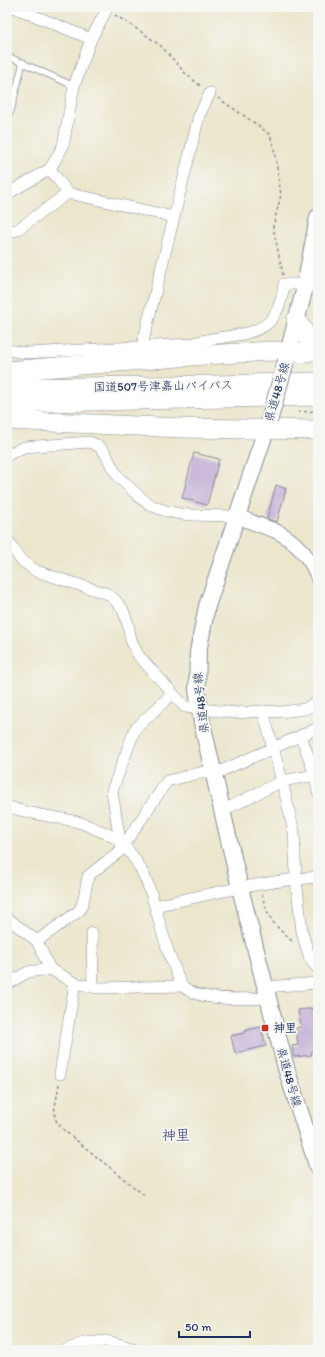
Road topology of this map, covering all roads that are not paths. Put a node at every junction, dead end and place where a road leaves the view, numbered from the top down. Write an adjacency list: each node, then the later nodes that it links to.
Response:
1 (13, 7): 3 (street)
2 (111, 11): 3 (street)
3 (91, 39): 6 (street)
4 (7, 56): 5 (lane)
5 (23, 62): 6 (lane); 8 (lane)
6 (74, 86): 9 (street)
7 (210, 93): 12 (street)
8 (7, 119)
9 (50, 169): 10 (street); 11 (street)
10 (68, 193): 12 (street); 14 (street)
11 (7, 194)
12 (174, 217): 17 (street)
13 (318, 217): 15 (main road, 県道48号線)
14 (7, 232)
15 (305, 287): 16 (main road, 県道48号線); 17 (street)
16 (296, 320): 18 (highway); 21 (main road, 県道48号線)
17 (142, 346): 19 (street)
18 (318, 346)
19 (7, 350)
20 (318, 350): 21 (highway)
21 (287, 356): 22 (highway); 28 (main road, 県道48号線, bridge)
22 (7, 371)
23 (318, 382): 24 (highway, 国道507号津嘉山バイパス)
24 (7, 388)
25 (318, 396): 26 (highway, 国道507号津嘉山バイパス)
26 (7, 403)
27 (7, 420): 28 (highway)
28 (268, 425): 29 (highway); 31 (main road, 県道48号線)
29 (318, 430)
30 (7, 456): 31 (street)
31 (238, 516): 33 (street); 36 (main road, 県道48号線)
32 (7, 538): 34 (street)
33 (318, 578)
34 (172, 694): 36 (street); 47 (street)
35 (318, 701): 37 (street)
36 (199, 709): 37 (street); 41 (main road, 県道48号線)
37 (263, 711): 40 (street)
38 (318, 728): 39 (street)
39 (301, 736): 40 (street); 42 (street)
40 (273, 748): 41 (street); 43 (street)
41 (213, 772): 46 (main road, 県道48号線); 47 (street)
42 (316, 775): 43 (street); 44 (street)
43 (282, 781): 46 (street); 49 (street)
44 (318, 792)
45 (7, 806): 47 (street)
46 (221, 810): 50 (main road, 県道48号線)
47 (123, 845): 51 (street); 54 (street)
48 (318, 877): 49 (street)
49 (296, 879): 50 (street); 56 (street)
50 (240, 888): 51 (street); 62 (main road, 県道48号線)
51 (155, 906): 60 (street)
52 (7, 918): 54 (street)
53 (92, 933): 61 (street)
54 (37, 941): 55 (street)
55 (50, 969): 57 (street); 59 (street)
56 (318, 969)
57 (75, 983): 61 (street); 63 (street)
58 (318, 983): 62 (street)
59 (7, 984)
60 (182, 986): 61 (street); 62 (street)
61 (94, 987)
62 (267, 992): 64 (main road, 県道48号線)
63 (60, 1074)
64 (318, 1168)
65 (66, 1350): 66 (street)
66 (139, 1350)

